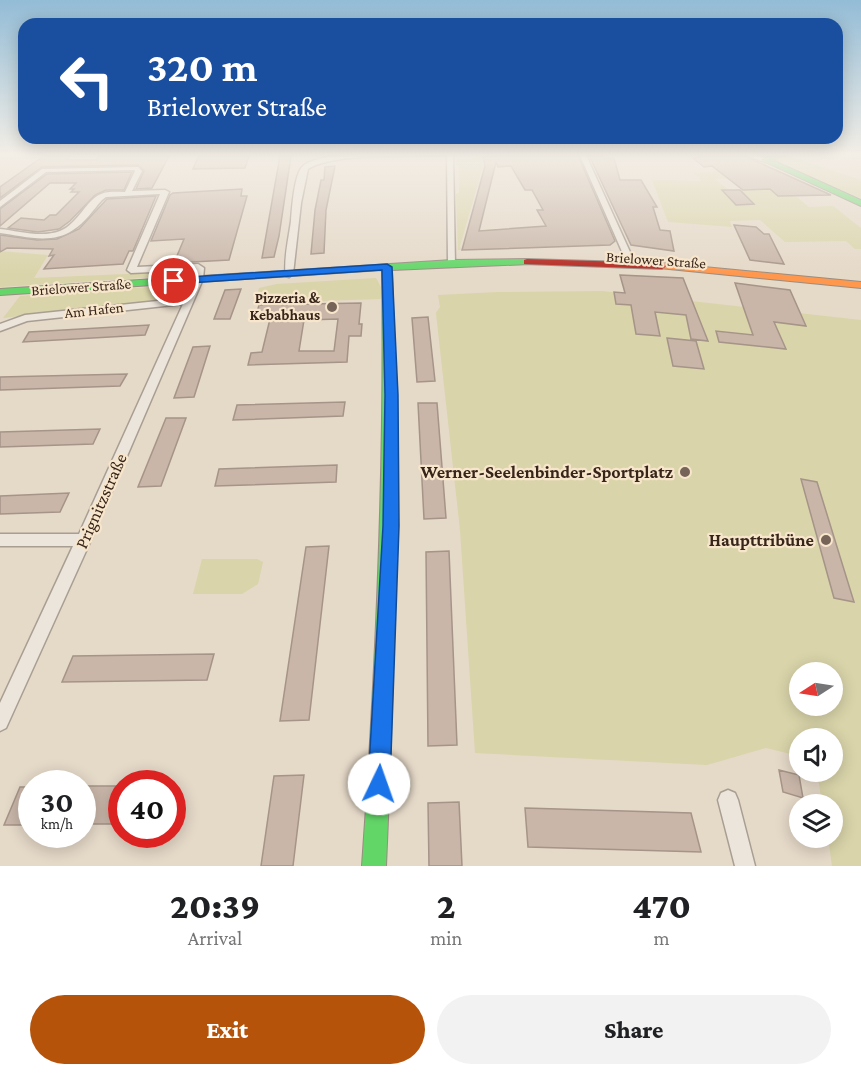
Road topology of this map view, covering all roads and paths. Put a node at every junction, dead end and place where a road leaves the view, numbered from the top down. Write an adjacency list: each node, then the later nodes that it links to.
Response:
1 (15, 193): 10 (street)
2 (137, 193): 8 (street, Brielower Straße)
3 (165, 193): 16 (street, Brielower Straße)
4 (299, 193): 15 (street)
5 (449, 193): 13 (street)
6 (600, 193): 12 (street)
7 (841, 193): 9 (main road)
8 (127, 194): 11 (street)
9 (861, 202)
10 (0, 205)
11 (0, 231)
12 (629, 260): 13 (main road, Brielower Straße); 17 (main road, Brielower Straße); 18 (main road, Brielower Straße)
13 (452, 263): 14 (main road, Brielower Straße)
14 (387, 267): 15 (main road, Brielower Straße); 26 (main road)
15 (290, 274): 16 (main road, Brielower Straße)
16 (199, 279): 19 (main road, Brielower Straße); 20 (street, Prignitzstraße)
17 (861, 279)
18 (861, 285)
19 (0, 292)
20 (190, 300): 21 (street, Am Hafen); 23 (street, Prignitzstraße)
21 (0, 328)
22 (0, 540): 23 (street)
23 (84, 540): 24 (street, Prignitzstraße)
24 (0, 722)
25 (728, 800): 27 (street)
26 (374, 866)
27 (745, 866)

